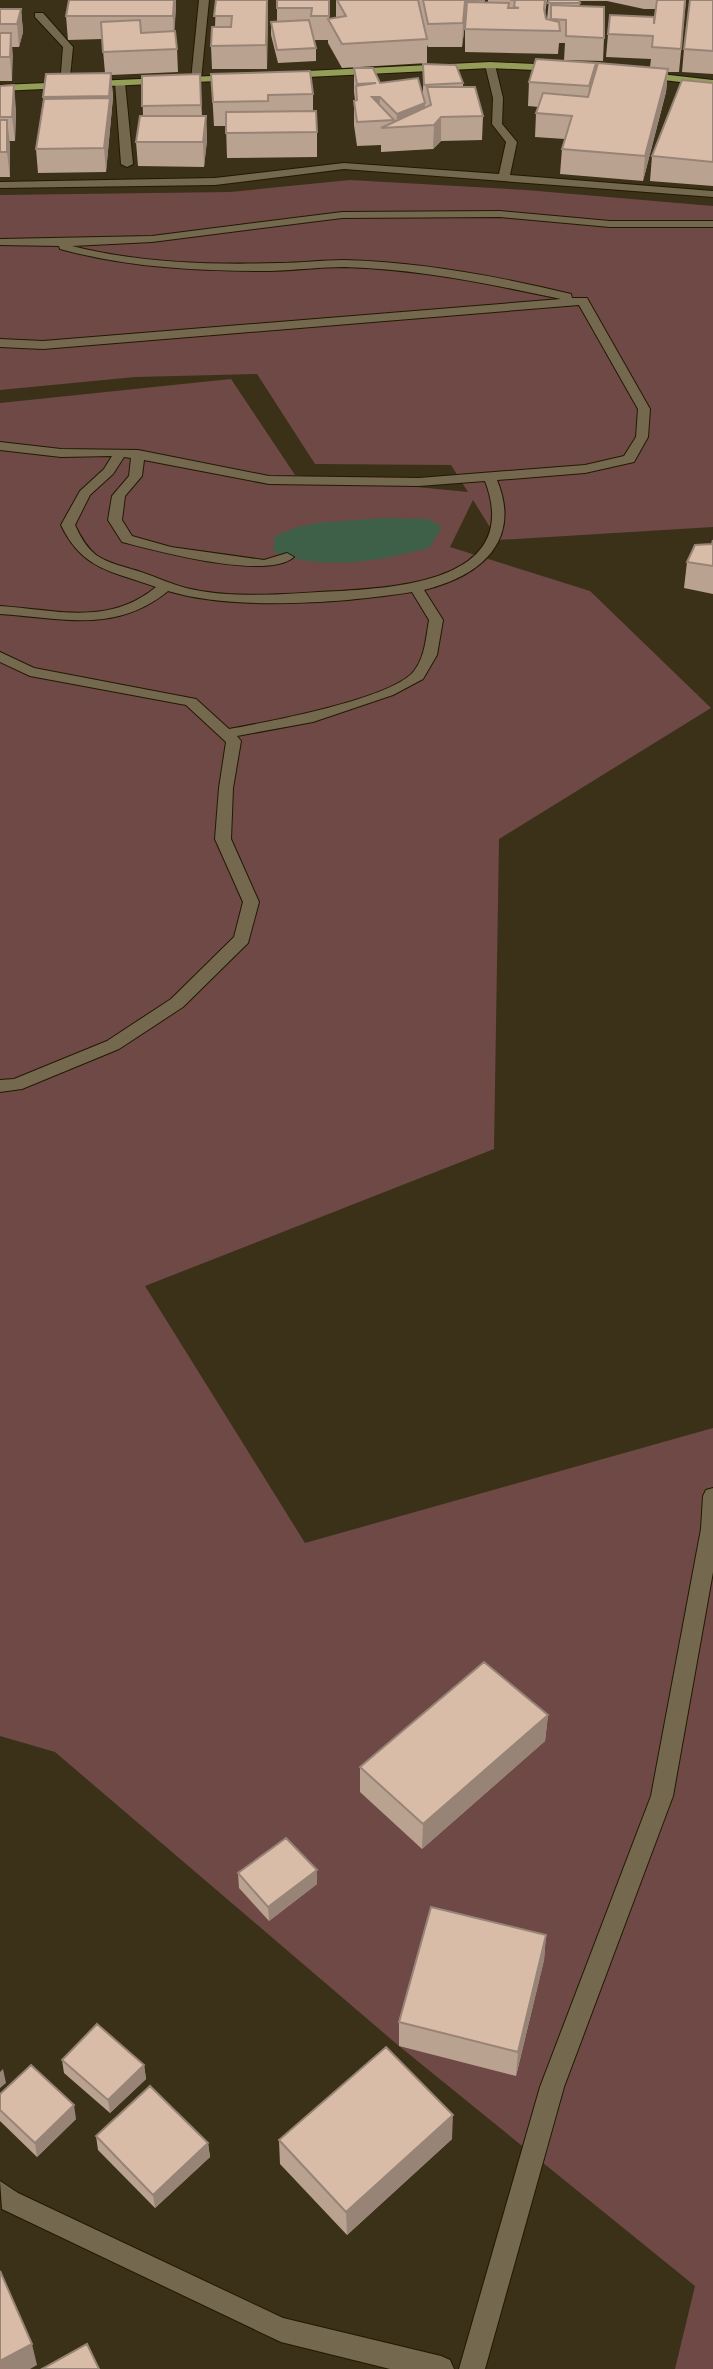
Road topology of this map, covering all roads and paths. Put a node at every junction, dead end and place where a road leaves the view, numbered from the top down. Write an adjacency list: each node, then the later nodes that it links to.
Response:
1 (204, 0): 8 (street)
2 (39, 15): 11 (street)
3 (490, 65): 4 (main road); 6 (main road); 14 (street)
4 (565, 68)
5 (632, 74): 10 (main road)
6 (276, 76)
7 (250, 77): 8 (main road)
8 (196, 80): 9 (main road)
9 (120, 83): 11 (main road); 13 (street)
10 (713, 83)
11 (65, 85): 12 (main road)
12 (0, 88)
13 (127, 164)
14 (504, 178): 15 (street); 16 (street)
15 (0, 186)
16 (713, 194)
17 (713, 224): 19 (street)
18 (0, 242): 19 (street)
19 (52, 243): 20 (street); 21 (street)
20 (0, 256)
21 (583, 301): 22 (street); 26 (street)
22 (0, 343)
23 (0, 446): 24 (street)
24 (120, 452): 25 (street); 28 (street)
25 (138, 454): 26 (street); 27 (street)
26 (490, 478): 29 (street)
27 (287, 557)
28 (166, 586): 29 (street); 30 (street)
29 (415, 586): 32 (street)
30 (0, 610)
31 (0, 656): 32 (street)
32 (226, 734): 33 (street)
33 (0, 1086)
34 (713, 1496): 37 (street)
35 (0, 2193): 36 (street)
36 (440, 2369)
37 (472, 2369)

